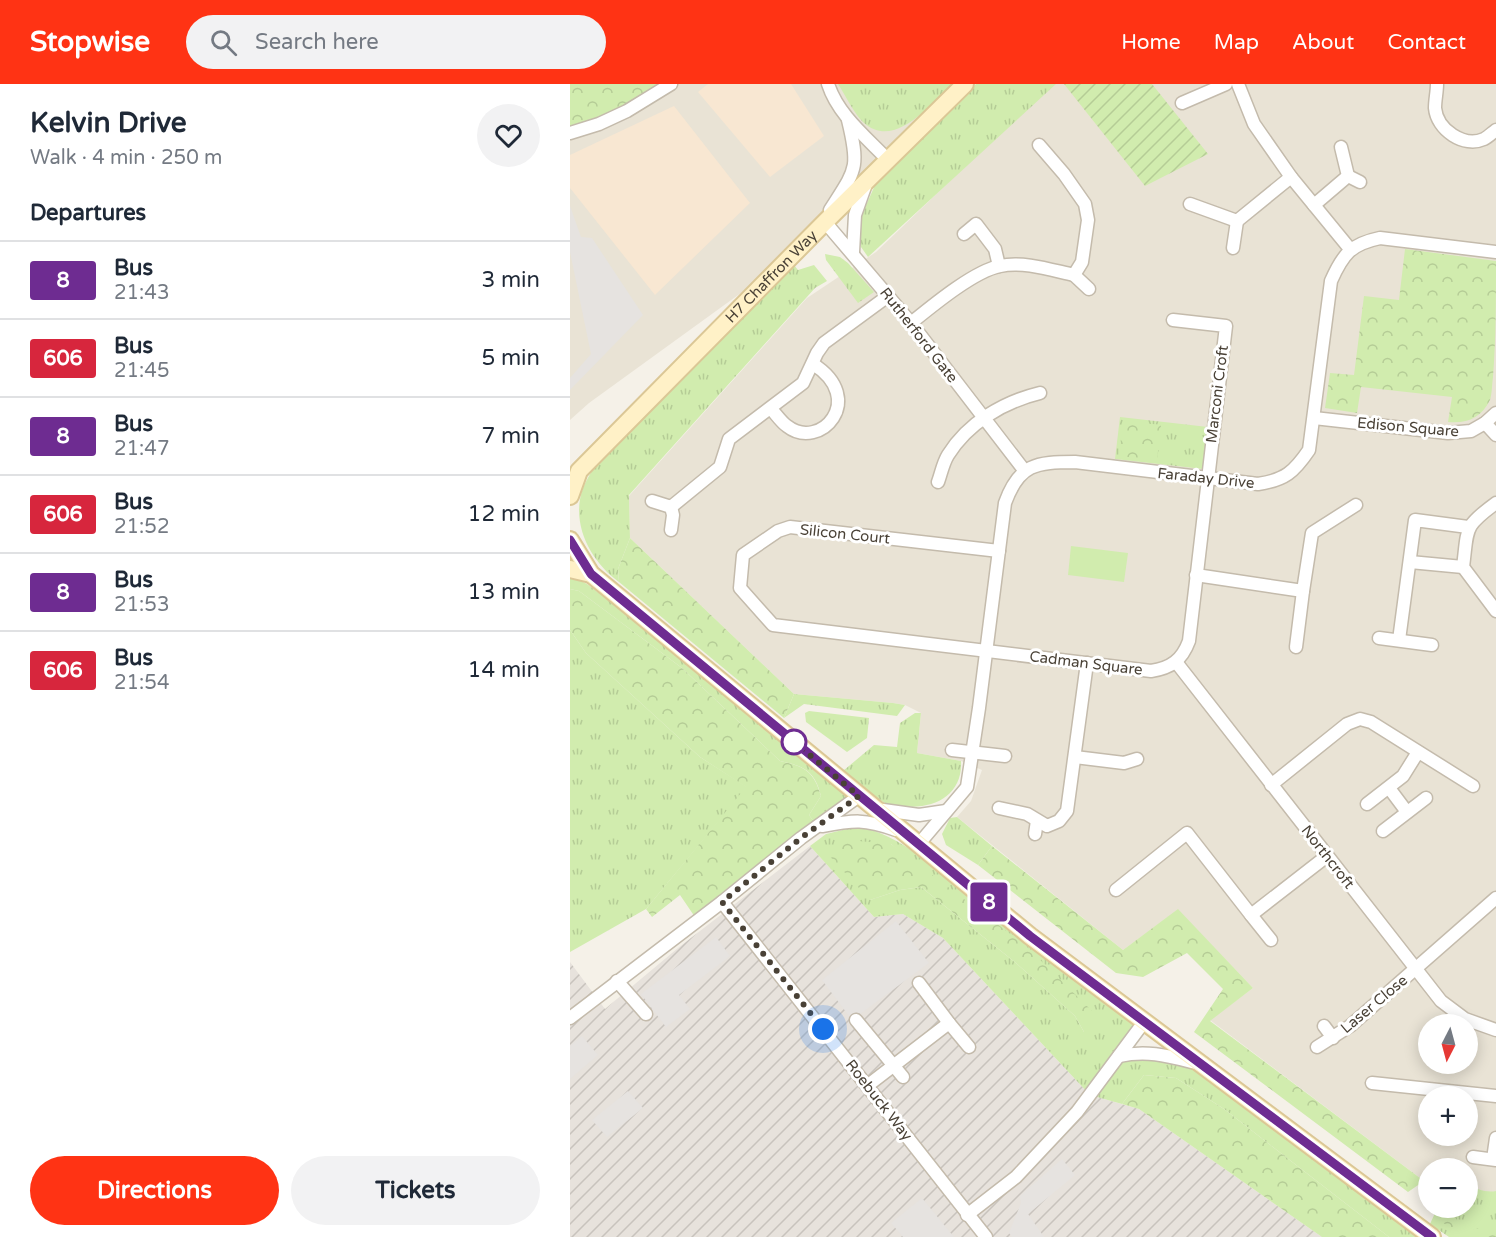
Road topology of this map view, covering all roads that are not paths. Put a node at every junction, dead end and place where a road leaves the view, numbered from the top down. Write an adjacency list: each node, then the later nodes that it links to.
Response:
1 (670, 84): 10 (street)
2 (828, 84): 8 (street)
3 (965, 84): 13 (street, H7 Chaffron Way)
4 (1226, 84): 7 (street)
5 (1238, 84): 15 (street)
6 (1443, 84): 9 (street)
7 (1182, 103)
8 (848, 120): 13 (street); 21 (street)
9 (1496, 130)
10 (570, 133)
11 (1039, 145): 28 (street)
12 (1341, 147): 14 (street)
13 (888, 160): 16 (street, H7 Chaffron Way)
14 (1348, 176): 17 (street); 19 (street)
15 (1291, 177): 19 (street); 20 (street)
16 (867, 180): 21 (street, H7 Chaffron Way); 25 (street)
17 (1360, 182)
18 (1190, 204): 20 (street)
19 (1314, 205): 24 (street)
20 (1238, 221): 23 (street)
21 (820, 226): 25 (street, Rutherford Gate); 42 (street, H7 Chaffron Way)
22 (964, 234): 27 (street)
23 (1233, 248)
24 (1350, 249): 26 (street); 38 (street, Faraday Drive)
25 (853, 252): 30 (street, Rutherford Gate)
26 (1496, 252)
27 (999, 266): 28 (street); 32 (street)
28 (1074, 275): 29 (street)
29 (1089, 289)
30 (888, 296): 32 (street, Rutherford Gate); 33 (street)
31 (1173, 320): 43 (street, Marconi Croft)
32 (911, 323): 37 (street, Rutherford Gate)
33 (813, 364): 35 (street); 35 (street)
34 (1040, 393): 37 (street)
35 (771, 409): 49 (street)
36 (1496, 413): 39 (street, Edison Square)
37 (984, 418): 41 (street, Rutherford Gate); 44 (street)
38 (1314, 418): 39 (street, Edison Square); 43 (street, Faraday Drive)
39 (1485, 423): 40 (street)
40 (1496, 435)
41 (1024, 470): 43 (street, Faraday Drive); 53 (street)
42 (575, 473): 45 (street, H7 Chaffron Way)
43 (1207, 478): 58 (street)
44 (938, 482)
45 (570, 496)
46 (652, 501): 49 (street)
47 (1496, 503): 50 (street)
48 (1356, 505): 59 (street)
49 (671, 507): 51 (street)
50 (1468, 527): 54 (street); 55 (street)
51 (671, 530)
52 (570, 540): 57 (street)
53 (999, 551): 65 (street); 65 (street, Silicon Court)
54 (1410, 562): 55 (street); 62 (street)
55 (1463, 567): 60 (street)
56 (570, 569): 57 (street)
57 (591, 574): 77 (street)
58 (1196, 575): 59 (street); 66 (street)
59 (1303, 591): 64 (street)
60 (1496, 611)
61 (1379, 638): 62 (street)
62 (1399, 640): 63 (street)
63 (1432, 645)
64 (1296, 647)
65 (986, 651): 67 (street, Cadman Square); 69 (street)
66 (1176, 662): 67 (street, Cadman Square); 74 (street, Northcroft)
67 (1087, 663): 72 (street)
68 (952, 750): 69 (street)
69 (973, 752): 71 (street); 82 (street)
70 (1418, 752): 74 (street); 75 (street); 76 (street)
71 (1006, 754)
72 (1075, 757): 73 (street); 84 (street)
73 (1137, 759)
74 (1271, 785): 90 (street, Northcroft)
75 (1473, 786)
76 (1389, 788): 79 (street); 83 (street)
77 (859, 796): 81 (street); 85 (street)
78 (1426, 798): 83 (street)
79 (1367, 804)
80 (999, 808): 84 (street)
81 (875, 809): 82 (street); 87 (street)
82 (946, 811): 89 (street)
83 (1407, 812): 86 (street)
84 (1037, 821): 88 (street)
85 (818, 827): 87 (street); 93 (street)
86 (1383, 831)
87 (903, 832): 89 (street)
88 (1035, 834)
89 (918, 845): 102 (street)
90 (1328, 856): 94 (street); 96 (street, Northcroft)
91 (1116, 890): 94 (street)
92 (1496, 898): 96 (street, Laser Close)
93 (722, 902): 97 (street); 114 (street, Roebuck Way)
94 (1251, 915): 95 (street)
95 (1271, 940)
96 (1416, 969): 105 (street, Northcroft); 106 (street, Laser Close)
97 (617, 981): 99 (street); 100 (street)
98 (919, 983): 103 (street)
99 (646, 1014)
100 (570, 1018)
101 (856, 1020): 111 (street)
102 (1144, 1022): 109 (street); 110 (street)
103 (949, 1023): 107 (street); 111 (street)
104 (1324, 1026): 106 (street, Laser Close)
105 (1496, 1030)
106 (1333, 1038): 108 (street, Laser Close)
107 (969, 1047)
108 (1317, 1047)
109 (1119, 1056): 110 (street); 119 (street)
110 (1200, 1064): 120 (street)
111 (892, 1065): 112 (street); 114 (street)
112 (903, 1077)
113 (1372, 1083): 115 (street)
114 (867, 1086): 119 (street, Roebuck Way)
115 (1496, 1096)
116 (1496, 1138): 118 (street)
117 (1473, 1157): 118 (street)
118 (1495, 1160)
119 (968, 1215): 121 (street, Roebuck Way)
120 (1428, 1233)
121 (986, 1237)

